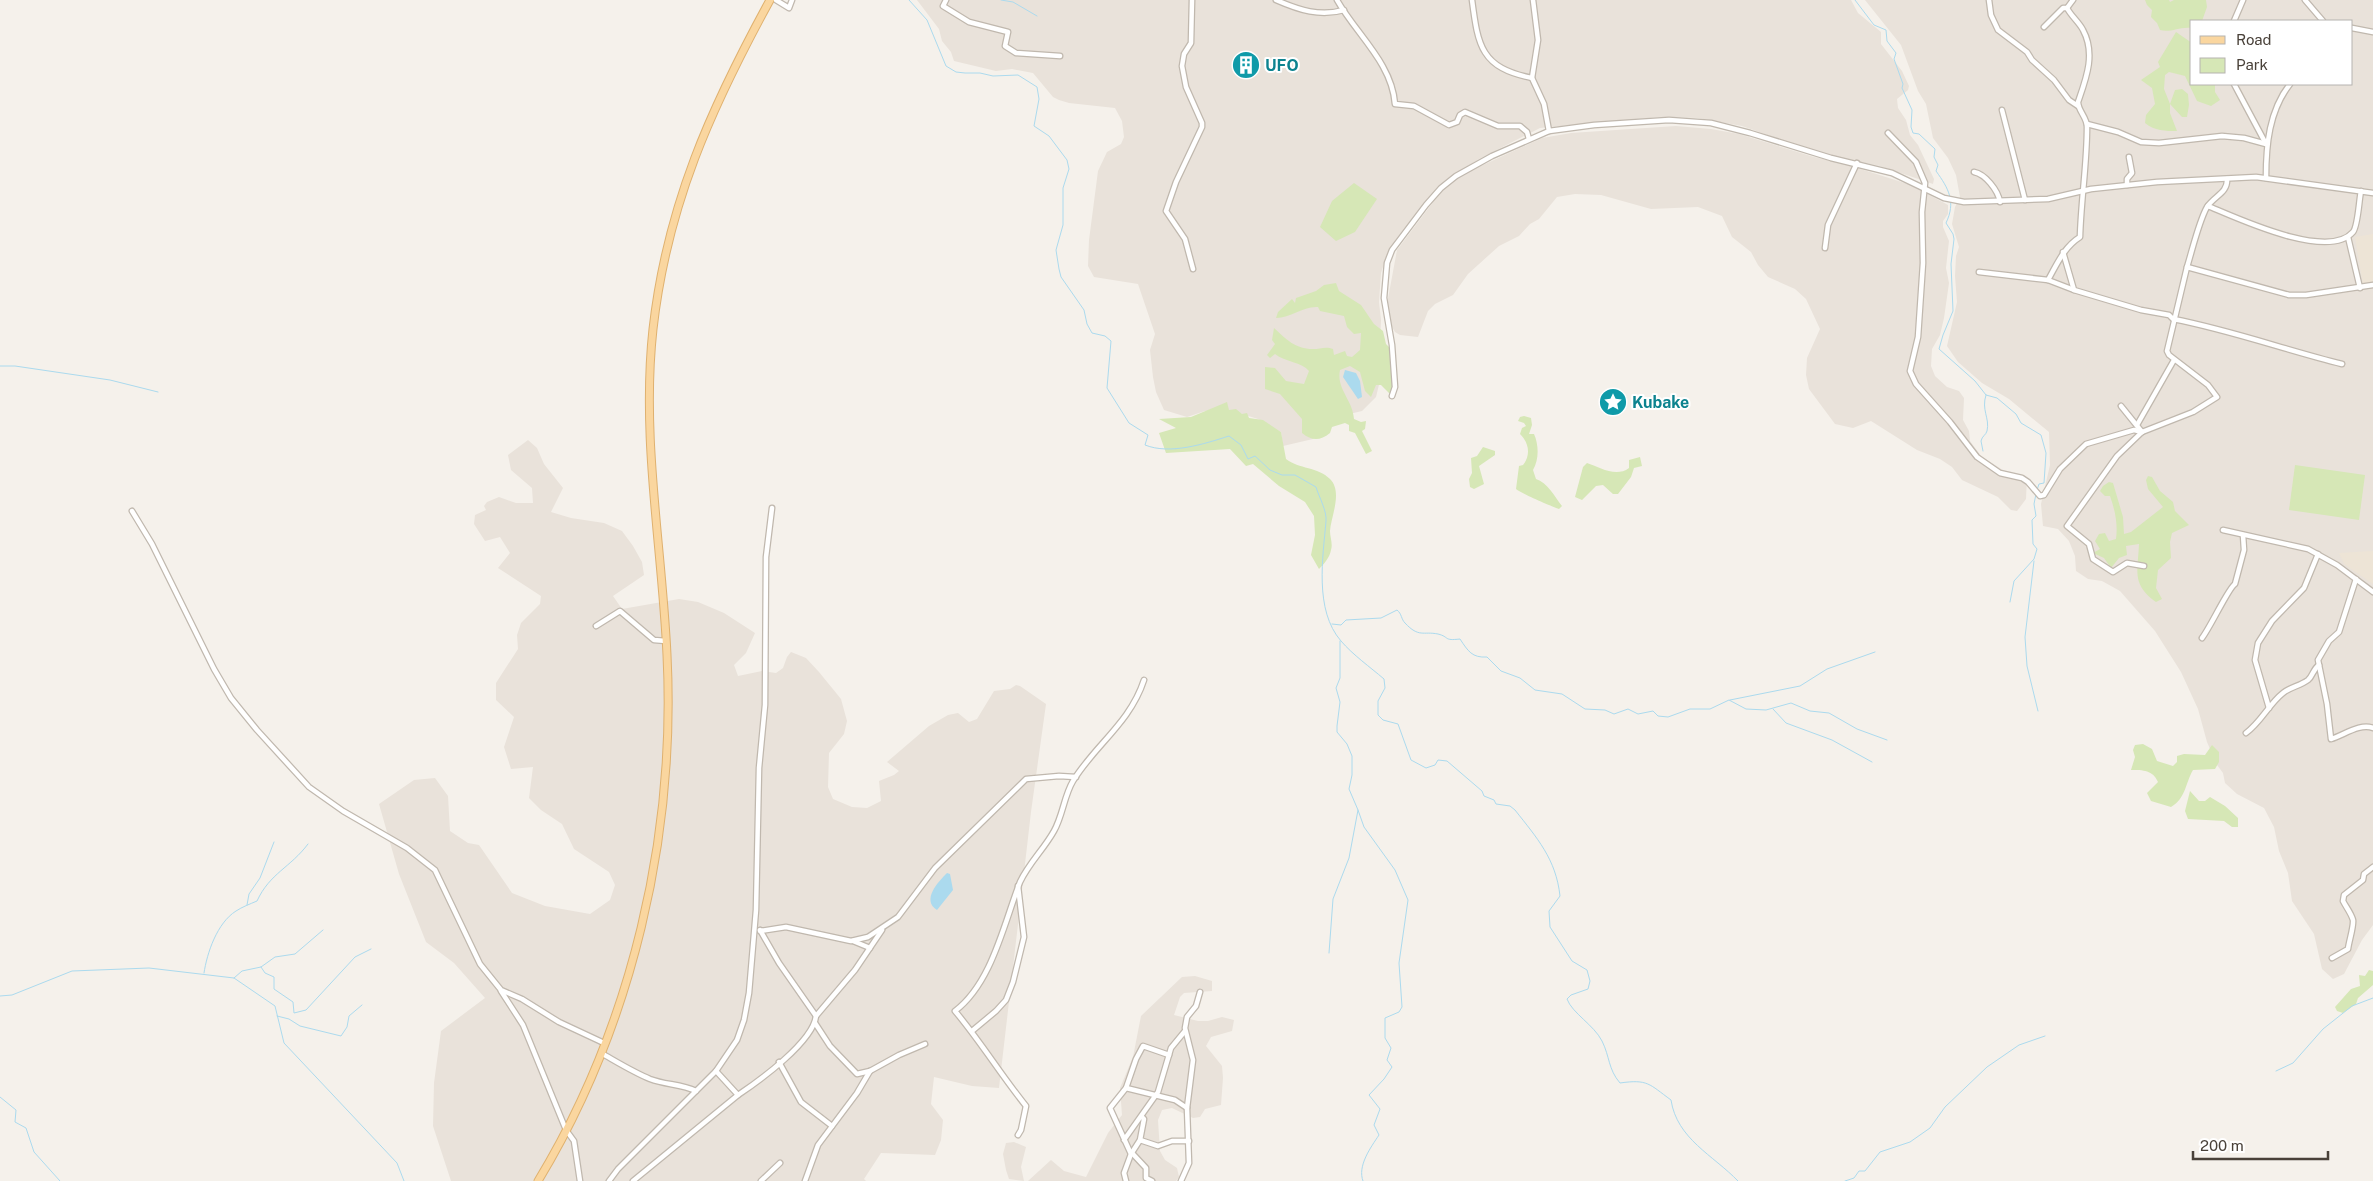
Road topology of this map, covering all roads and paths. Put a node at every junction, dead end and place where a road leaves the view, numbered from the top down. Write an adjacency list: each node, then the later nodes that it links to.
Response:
1 (770, 0): 72 (main road)
2 (776, 0): 3 (street)
3 (792, 0)
4 (946, 0): 21 (street)
5 (1192, 0): 49 (street)
6 (1276, 0): 15 (street)
7 (1337, 0): 15 (street)
8 (1472, 0): 22 (street)
9 (1533, 0): 22 (street)
10 (1988, 0): 25 (street)
11 (2073, 0): 14 (street)
12 (2243, 0): 16 (street)
13 (2305, 0): 17 (street)
14 (2067, 8): 18 (street); 25 (street)
15 (1344, 10): 30 (street)
16 (2234, 20)
17 (2322, 20)
18 (2044, 28)
19 (2353, 28): 20 (street)
20 (2373, 32)
21 (1060, 56)
22 (1532, 78): 28 (street)
23 (2235, 85): 31 (street)
24 (2289, 85): 31 (street)
25 (2078, 106): 27 (street)
26 (2002, 110): 42 (street)
27 (2087, 124): 31 (street); 39 (street)
28 (1549, 131): 30 (street); 33 (street)
29 (1888, 132): 38 (street)
30 (1529, 139): 58 (street)
31 (2266, 144): 35 (street)
32 (2129, 157): 37 (street)
33 (1858, 163): 38 (street); 46 (street)
34 (1974, 172): 43 (street)
35 (2266, 178): 36 (street); 40 (street)
36 (2227, 179): 37 (street); 44 (street)
37 (2127, 185): 39 (street)
38 (1925, 188): 43 (street); 61 (street)
39 (2084, 191): 42 (street); 47 (street)
40 (2361, 191): 41 (street); 45 (street)
41 (2373, 193)
42 (2025, 200): 43 (street)
43 (2000, 202)
44 (2208, 206): 45 (street); 48 (street)
45 (2348, 237): 53 (street)
46 (1825, 248)
47 (2063, 252): 51 (street); 54 (street)
48 (2187, 267): 53 (street); 55 (street)
49 (1193, 268)
50 (1979, 272): 51 (street)
51 (2048, 280): 54 (street)
52 (2373, 286): 53 (street)
53 (2360, 288)
54 (2074, 290): 55 (street)
55 (2173, 319): 56 (street); 57 (street)
56 (2174, 360): 60 (street); 61 (street)
57 (2342, 364)
58 (1392, 396)
59 (2121, 406): 60 (street)
60 (2137, 425): 61 (street)
61 (2142, 432): 67 (street)
62 (772, 508): 81 (street)
63 (132, 511): 87 (street)
64 (2223, 530): 65 (street)
65 (2243, 535): 66 (street); 71 (street)
66 (2318, 554): 68 (street); 75 (street)
67 (2144, 566)
68 (2356, 580): 69 (street); 73 (street)
69 (2373, 592)
70 (596, 626): 72 (street)
71 (2202, 638)
72 (666, 642): 93 (main road)
73 (2319, 665): 75 (street); 76 (street)
74 (1144, 680): 78 (street)
75 (2269, 708): 77 (street)
76 (2373, 728)
77 (2246, 733)
78 (1076, 777): 80 (street); 82 (street)
79 (2373, 867): 86 (street)
80 (1018, 886): 91 (street); 91 (street)
81 (755, 922): 83 (street); 98 (street)
82 (883, 929): 84 (street); 85 (street)
83 (760, 931): 84 (street); 89 (street)
84 (851, 940): 85 (street)
85 (870, 948): 89 (street)
86 (2332, 958)
87 (500, 990): 93 (street); 107 (street)
88 (1200, 992): 92 (street)
89 (816, 1016): 90 (street)
90 (815, 1023): 97 (street); 99 (street)
91 (972, 1031): 108 (street)
92 (1185, 1031): 96 (street); 104 (street)
93 (604, 1043): 95 (main road)
94 (926, 1044): 99 (street)
95 (601, 1053): 101 (street); 107 (main road)
96 (1169, 1055): 100 (street); 103 (street)
97 (779, 1062): 102 (street); 106 (street)
98 (716, 1071): 101 (street); 102 (street)
99 (870, 1071): 106 (street)
100 (1126, 1088): 103 (street); 109 (street)
101 (696, 1091): 116 (street)
102 (738, 1095): 117 (street)
103 (1156, 1095): 104 (street); 105 (street)
104 (1187, 1108): 111 (street)
105 (1142, 1117): 109 (street); 110 (street)
106 (832, 1126): 119 (street)
107 (566, 1130): 114 (main road); 115 (street)
108 (1018, 1135)
109 (1124, 1140): 112 (street)
110 (1140, 1140): 111 (street); 112 (street)
111 (1189, 1141): 122 (street)
112 (1131, 1154): 120 (street); 121 (street)
113 (780, 1163): 118 (street)
114 (538, 1181)
115 (580, 1181)
116 (609, 1181)
117 (632, 1181)
118 (761, 1181)
119 (805, 1181)
120 (1126, 1181)
121 (1152, 1181)
122 (1181, 1181)

